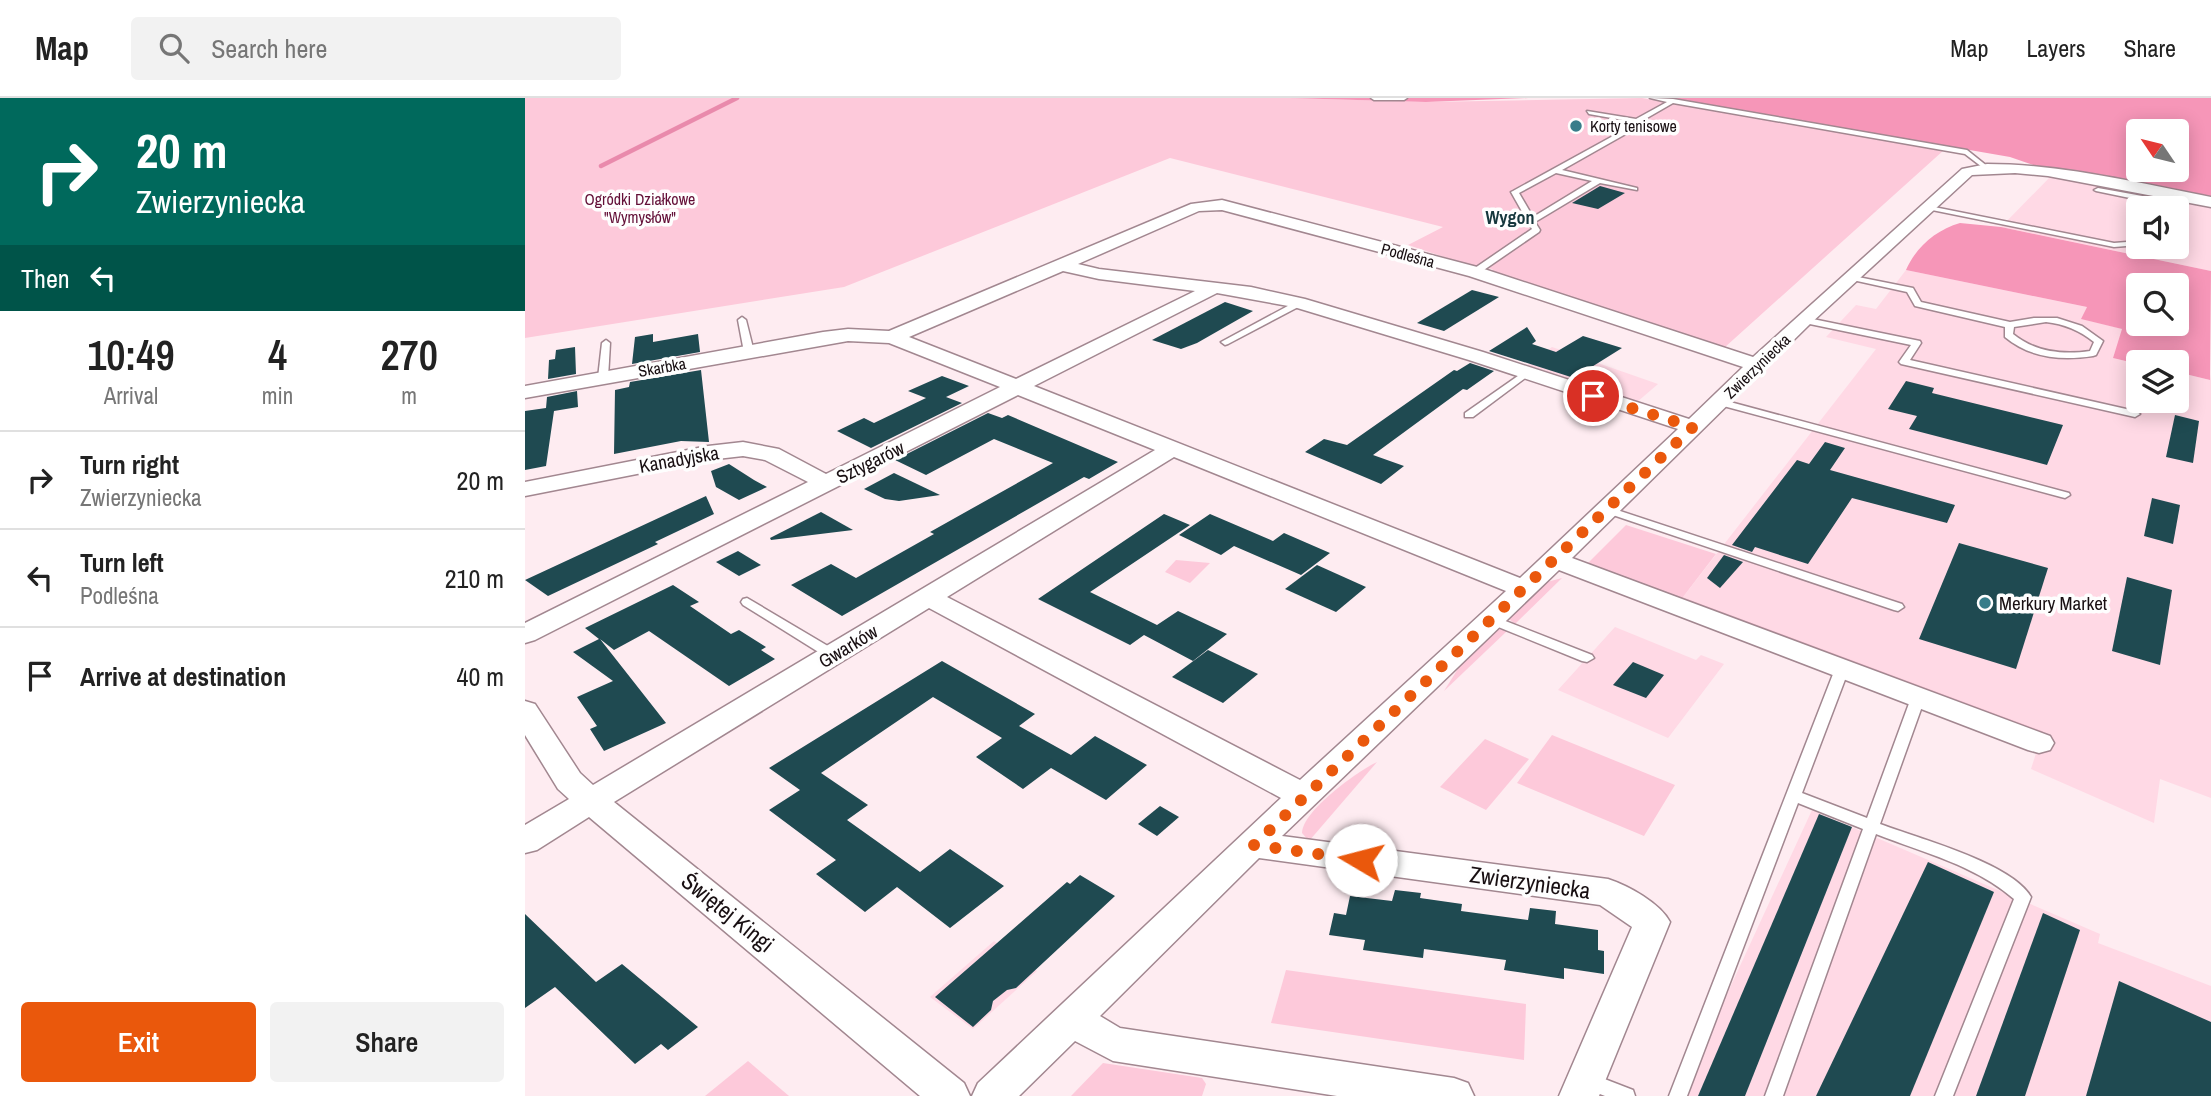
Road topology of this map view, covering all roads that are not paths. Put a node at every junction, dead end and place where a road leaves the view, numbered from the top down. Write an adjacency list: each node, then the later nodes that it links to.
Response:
1 (1374, 98): 2 (lane)
2 (1404, 98)
3 (1653, 98): 4 (lane)
4 (1673, 101): 6 (lane); 7 (lane)
5 (1589, 112): 6 (lane)
6 (1637, 121): 8 (lane)
7 (1994, 167): 13 (street); 14 (street, Zwierzyniecka)
8 (1556, 172): 9 (lane); 15 (lane)
9 (1598, 181): 10 (lane); 15 (lane)
10 (1635, 189)
11 (2098, 190): 12 (lane)
12 (2130, 196)
13 (2211, 202)
14 (1927, 207): 16 (lane); 19 (street, Zwierzyniecka)
15 (1532, 220): 18 (lane)
16 (2126, 244)
17 (1061, 265): 18 (street, Podleśna); 20 (street); 25 (street, Podleśna)
18 (1475, 272): 29 (street, Podleśna)
19 (1851, 277): 23 (street, Zwierzyniecka); 24 (lane)
20 (1214, 288): 21 (street); 32 (street, Sztygarów)
21 (1299, 303): 26 (lane); 30 (street)
22 (742, 320): 28 (lane)
23 (1803, 320): 29 (street, Zwierzyniecka); 35 (lane)
24 (2010, 325): 24 (lane)
25 (892, 337): 28 (street, Skarbka); 32 (street)
26 (1225, 342)
27 (606, 343): 31 (lane)
28 (749, 352): 31 (street, Skarbka)
29 (1757, 365): 34 (street, Zwierzyniecka)
30 (1525, 374): 36 (lane); 37 (street)
31 (603, 378): 33 (street, Skarbka)
32 (1018, 388): 38 (street); 39 (street, Sztygarów)
33 (525, 392)
34 (1719, 402): 37 (street, Zwierzyniecka); 41 (lane)
35 (2134, 414)
36 (1469, 415)
37 (1693, 427): 42 (street, Zwierzyniecka)
38 (1170, 450): 44 (street); 45 (street, Gwarków)
39 (827, 483): 40 (street, Kanadyjska); 49 (street, Sztygarów)
40 (525, 489)
41 (2065, 495)
42 (1608, 510): 43 (street, Zwierzyniecka); 47 (lane)
43 (1555, 560): 44 (street, Zwierzyniecka); 52 (street)
44 (1523, 589): 48 (street, Zwierzyniecka)
45 (929, 597): 50 (street, Gwarków); 56 (street)
46 (747, 602): 50 (lane)
47 (1898, 607)
48 (1490, 619): 51 (lane); 56 (street, Zwierzyniecka)
49 (525, 634)
50 (833, 655): 58 (street, Gwarków)
51 (1587, 658)
52 (1842, 669): 53 (street); 57 (lane)
53 (1918, 698): 55 (street); 59 (lane)
54 (525, 711): 58 (street, Świętej Kingi)
55 (2039, 743)
56 (1303, 796): 61 (street, Zwierzyniecka)
57 (1794, 796): 59 (lane); 68 (lane)
58 (591, 801): 60 (street, Gwarków); 64 (street, Świętej Kingi)
59 (1872, 827): 69 (lane); 70 (lane)
60 (525, 841)
61 (1254, 845): 62 (street, Zwierzyniecka); 63 (street, Zwierzyniecka)
62 (1072, 1020): 65 (street, Zwierzyniecka); 66 (street)
63 (1582, 1088): 67 (lane)
64 (950, 1096)
65 (992, 1096)
66 (1454, 1096)
67 (1626, 1096)
68 (1678, 1096)
69 (1774, 1096)
70 (1944, 1096)

